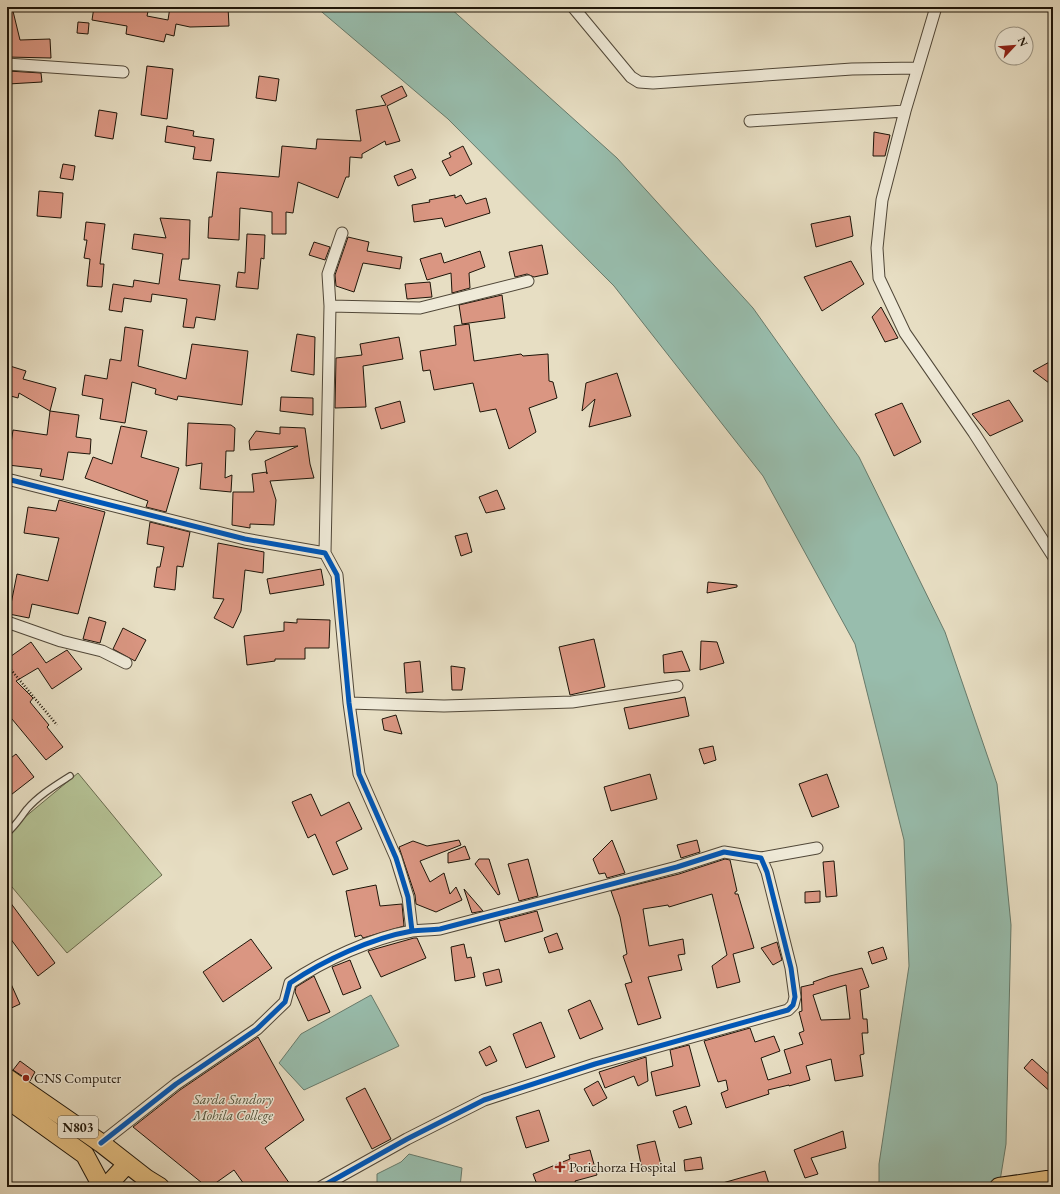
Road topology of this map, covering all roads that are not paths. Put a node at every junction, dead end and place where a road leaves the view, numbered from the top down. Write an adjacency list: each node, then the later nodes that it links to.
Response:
1 (574, 7): 4 (street)
2 (936, 7): 4 (street)
3 (7, 64): 5 (street)
4 (918, 68): 6 (street)
5 (123, 72)
6 (905, 111): 7 (street); 13 (street)
7 (750, 121)
8 (342, 232): 10 (street)
9 (528, 281): 10 (street)
10 (330, 306): 12 (street)
11 (7, 479): 12 (street)
12 (325, 553): 17 (street)
13 (1053, 556)
14 (7, 622): 15 (street)
15 (126, 663)
16 (677, 686): 17 (street)
17 (349, 703): 22 (street)
18 (70, 776): 19 (lane)
19 (7, 833)
20 (817, 848): 21 (street)
21 (761, 858): 22 (street); 31 (street)
22 (412, 931): 25 (street)
23 (7, 1078): 25 (highway, N803)
24 (7, 1100): 29 (highway, N803)
25 (101, 1143): 26 (highway, N803)
26 (127, 1164): 28 (highway, N803); 30 (highway)
27 (1051, 1179): 32 (highway)
28 (150, 1184)
29 (100, 1187)
30 (106, 1187)
31 (321, 1187)
32 (999, 1187)

